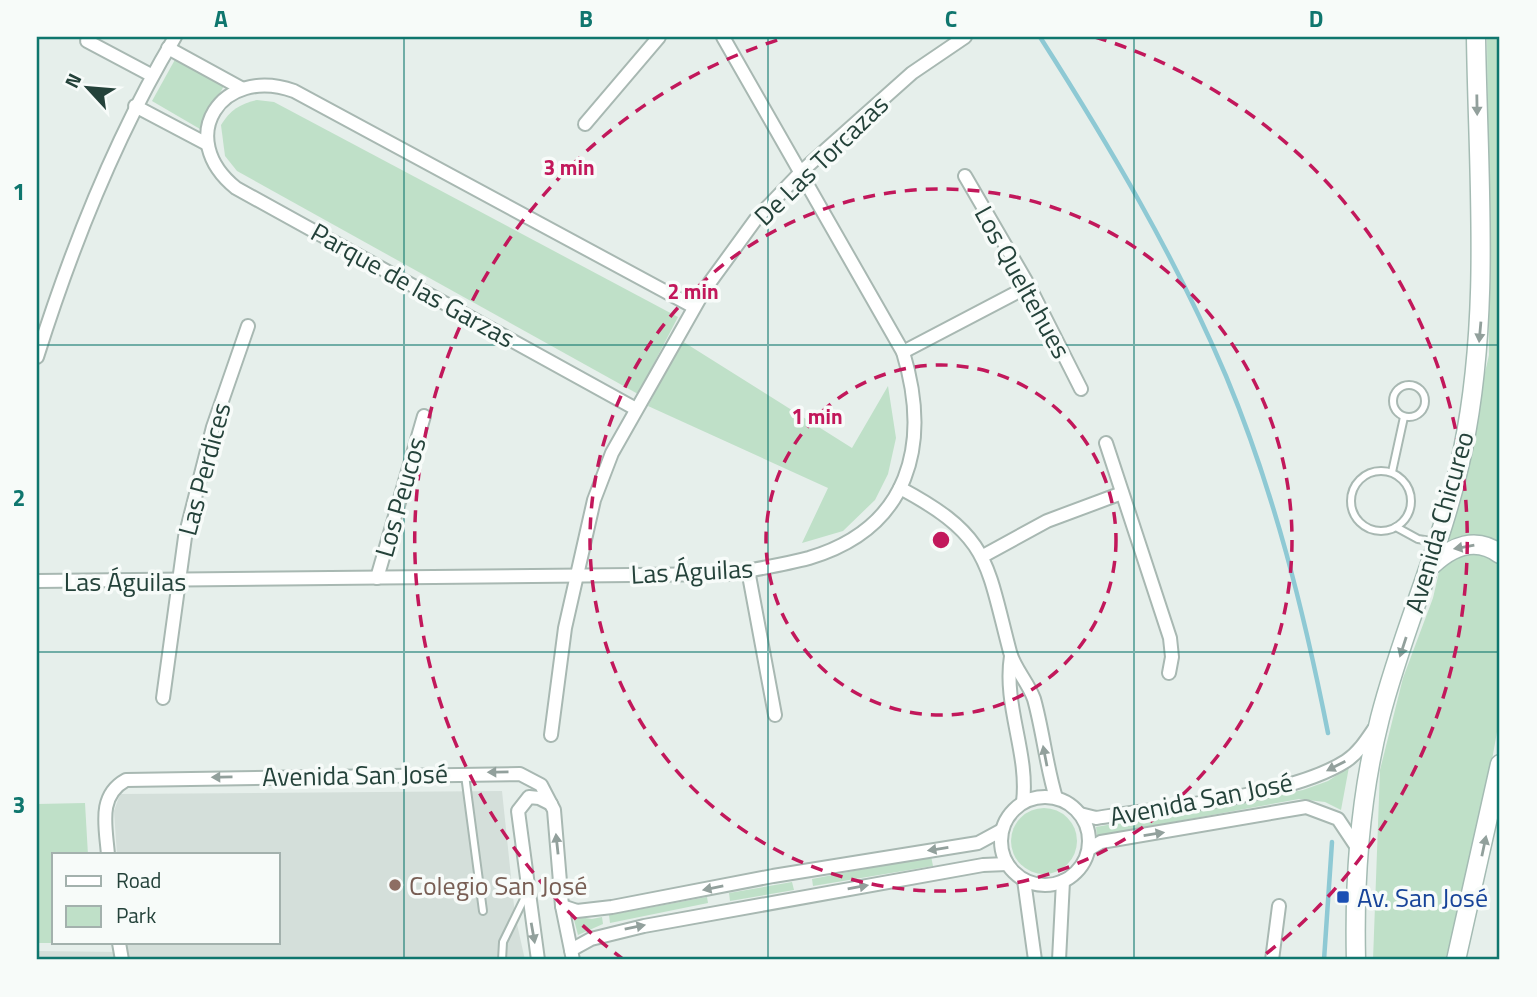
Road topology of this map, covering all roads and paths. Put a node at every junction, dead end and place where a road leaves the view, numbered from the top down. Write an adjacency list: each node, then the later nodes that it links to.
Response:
1 (659, 37): 10 (street)
2 (723, 37): 12 (street, Las Águilas)
3 (965, 37): 12 (street, De Las Torcazas)
4 (1476, 37): 28 (main road, Avenida Chicureo, one-way to 28)
5 (87, 41): 7 (street)
6 (171, 42): 7 (street); 8 (street)
7 (151, 75): 9 (street)
8 (241, 88): 11 (street); 15 (street)
9 (135, 106): 11 (street); 18 (street)
10 (585, 124)
11 (208, 144): 20 (street, Parque de las Garzas)
12 (802, 172): 15 (street, De Las Torcazas); 17 (street, Las Águilas)
13 (964, 176): 14 (street, Los Queltehues)
14 (1029, 286): 17 (street); 19 (street, Los Queltehues)
15 (694, 307): 20 (street, De Las Torcazas)
16 (248, 327): 36 (street, Las Perdices)
17 (903, 352): 25 (street, Las Águilas)
18 (37, 357)
19 (1081, 389)
20 (636, 409): 33 (street, De Las Torcazas)
21 (424, 416): 34 (street, Los Peucos)
22 (1404, 417): 22 (lane); 24 (lane)
23 (1106, 443): 26 (street)
24 (1392, 472): 27 (lane); 27 (lane)
25 (900, 488): 30 (street); 32 (street, Las Águilas)
26 (1122, 493): 30 (street); 38 (street)
27 (1396, 527): 28 (lane)
28 (1439, 543): 31 (main road, Avenida Chicureo)
29 (1500, 554): 31 (main road, one-way to 31)
30 (983, 556): 37 (street)
31 (1432, 565): 41 (main road, Avenida Chicureo, one-way to 41)
32 (748, 570): 33 (street, Las Águilas); 40 (street)
33 (576, 575): 34 (street, Las Águilas); 42 (street, De Las Torcazas)
34 (377, 578): 36 (street, Las Águilas)
35 (37, 581): 36 (street, Las Águilas)
36 (177, 582): 39 (street, Las Perdices)
37 (1011, 656): 45 (street, one-way to 37); 46 (street)
38 (1169, 673)
39 (163, 698)
40 (775, 715)
41 (1380, 716): 48 (street, Avenida San José, one-way to 48); 51 (main road, Avenida Chicureo)
42 (551, 735)
43 (1500, 764): 67 (main road, one-way to 43)
44 (464, 773): 47 (street, Avenida San José, one-way to 44); 52 (street, Avenida San José, one-way to 52); 59 (lane)
45 (1056, 798): 46 (street); 48 (street)
46 (1023, 803): 49 (street)
47 (551, 804): 56 (street); 57 (street, one-way to 47)
48 (1080, 814): 50 (street)
49 (1002, 830): 53 (street); 57 (street, one-way to 57)
50 (1088, 849): 51 (street, Avenida San José, one-way to 51); 55 (street)
51 (1359, 849): 61 (main road, Avenida Chicureo)
52 (108, 853)
53 (1007, 864): 54 (street); 60 (street, one-way to 53)
54 (1024, 880): 55 (street); 64 (street)
55 (1063, 881): 65 (street)
56 (527, 893): 62 (lane); 63 (street, one-way to 63)
57 (562, 906): 60 (street)
58 (1279, 906): 66 (street)
59 (483, 911)
60 (572, 955)
61 (1357, 958)
62 (502, 960)
63 (538, 960)
64 (1035, 960)
65 (1059, 960)
66 (1272, 960)
67 (1456, 960)

